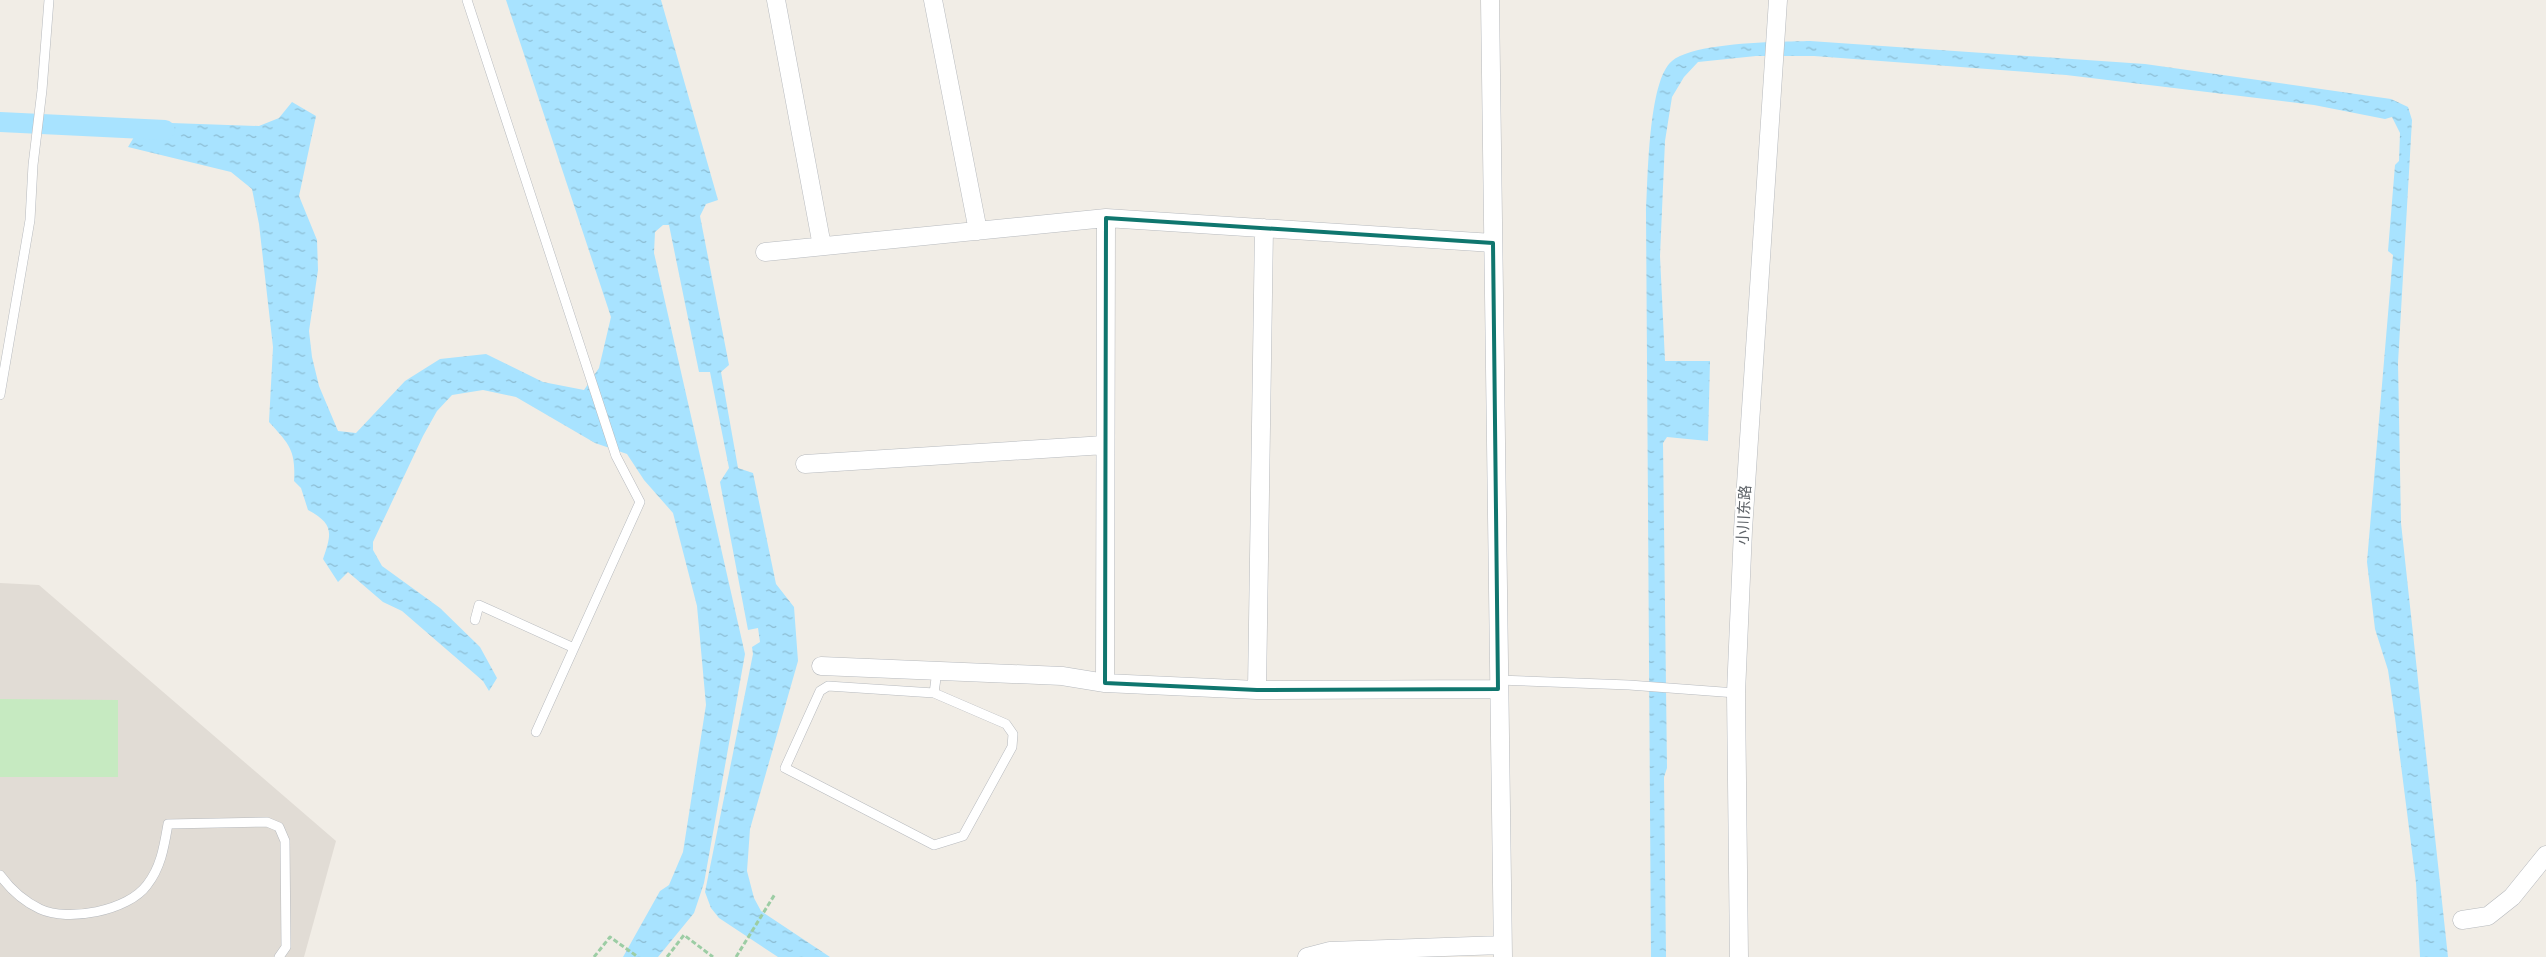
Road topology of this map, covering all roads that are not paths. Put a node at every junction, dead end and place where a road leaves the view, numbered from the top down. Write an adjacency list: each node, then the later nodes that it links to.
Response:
1 (48, 0): 13 (lane)
2 (467, 0): 17 (lane)
3 (776, 0): 11 (street)
4 (933, 0): 9 (street)
5 (1490, 0): 10 (street)
6 (1778, 0): 24 (street, 小川东路)
7 (1106, 218): 8 (street); 9 (street); 14 (street)
8 (1264, 228): 10 (street); 22 (street)
9 (978, 230): 11 (street)
10 (1493, 243): 21 (street)
11 (822, 246): 12 (street)
12 (765, 252)
13 (0, 395)
14 (1105, 446): 15 (street); 20 (street)
15 (805, 464)
16 (475, 620): 17 (lane)
17 (574, 648): 25 (lane)
18 (820, 666): 19 (street)
19 (937, 670): 20 (street); 23 (lane)
20 (1105, 683): 22 (street)
21 (1498, 685): 22 (street); 24 (lane); 29 (street)
22 (1257, 690)
23 (934, 693): 23 (lane)
24 (1736, 693): 32 (street, 小川东路)
25 (536, 732)
26 (2546, 855): 28 (street)
27 (0, 875): 30 (lane)
28 (2462, 920)
29 (1502, 951): 31 (street)
30 (279, 957)
31 (1307, 957)
32 (1739, 957)

